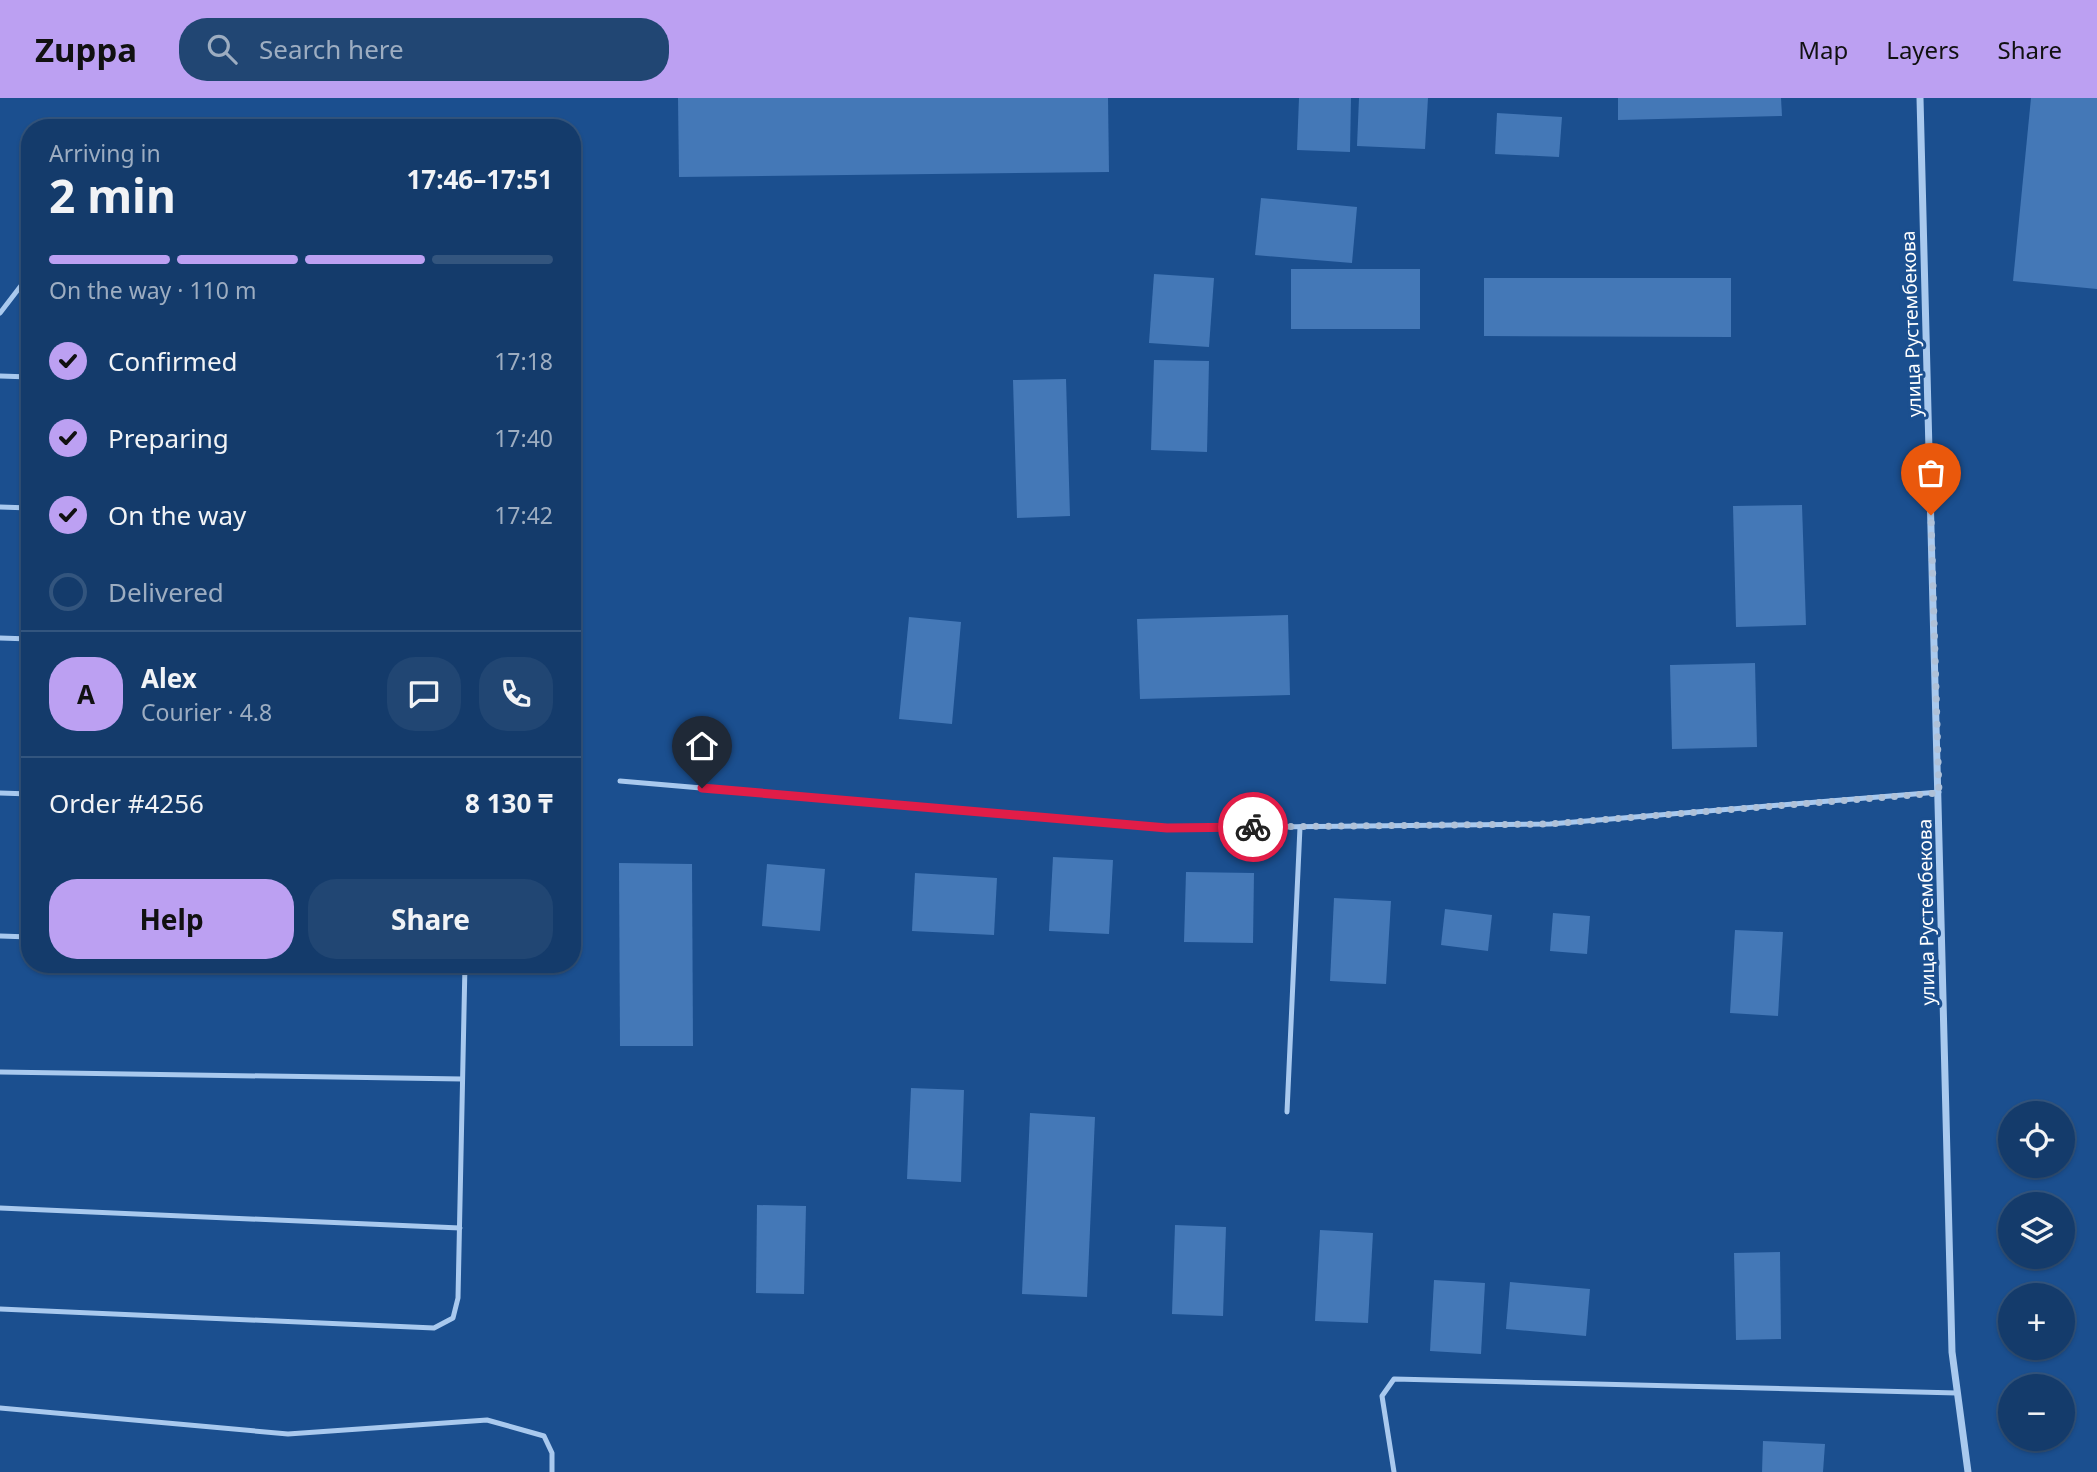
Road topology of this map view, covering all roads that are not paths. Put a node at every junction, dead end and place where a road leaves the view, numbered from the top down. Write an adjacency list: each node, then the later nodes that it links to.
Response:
1 (1920, 98): 12 (street, улица Рустембекова)
2 (21, 286): 3 (lane)
3 (0, 313)
4 (0, 376): 5 (lane)
5 (21, 377)
6 (0, 507): 7 (lane)
7 (21, 508)
8 (0, 638): 9 (lane)
9 (21, 639)
10 (620, 780): 14 (lane)
11 (0, 793): 13 (lane)
12 (1939, 793): 14 (lane); 24 (street, улица Рустембекова)
13 (21, 794)
14 (1300, 827): 20 (lane)
15 (0, 936): 16 (lane)
16 (21, 937)
17 (465, 973): 19 (lane)
18 (0, 1072): 19 (lane)
19 (463, 1079): 22 (lane)
20 (1287, 1112)
21 (0, 1208): 22 (lane)
22 (460, 1228): 23 (lane)
23 (0, 1309)
24 (1957, 1393): 27 (lane); 28 (street, улица Рустембекова)
25 (0, 1408): 26 (lane)
26 (552, 1472)
27 (1394, 1472)
28 (1968, 1472)

